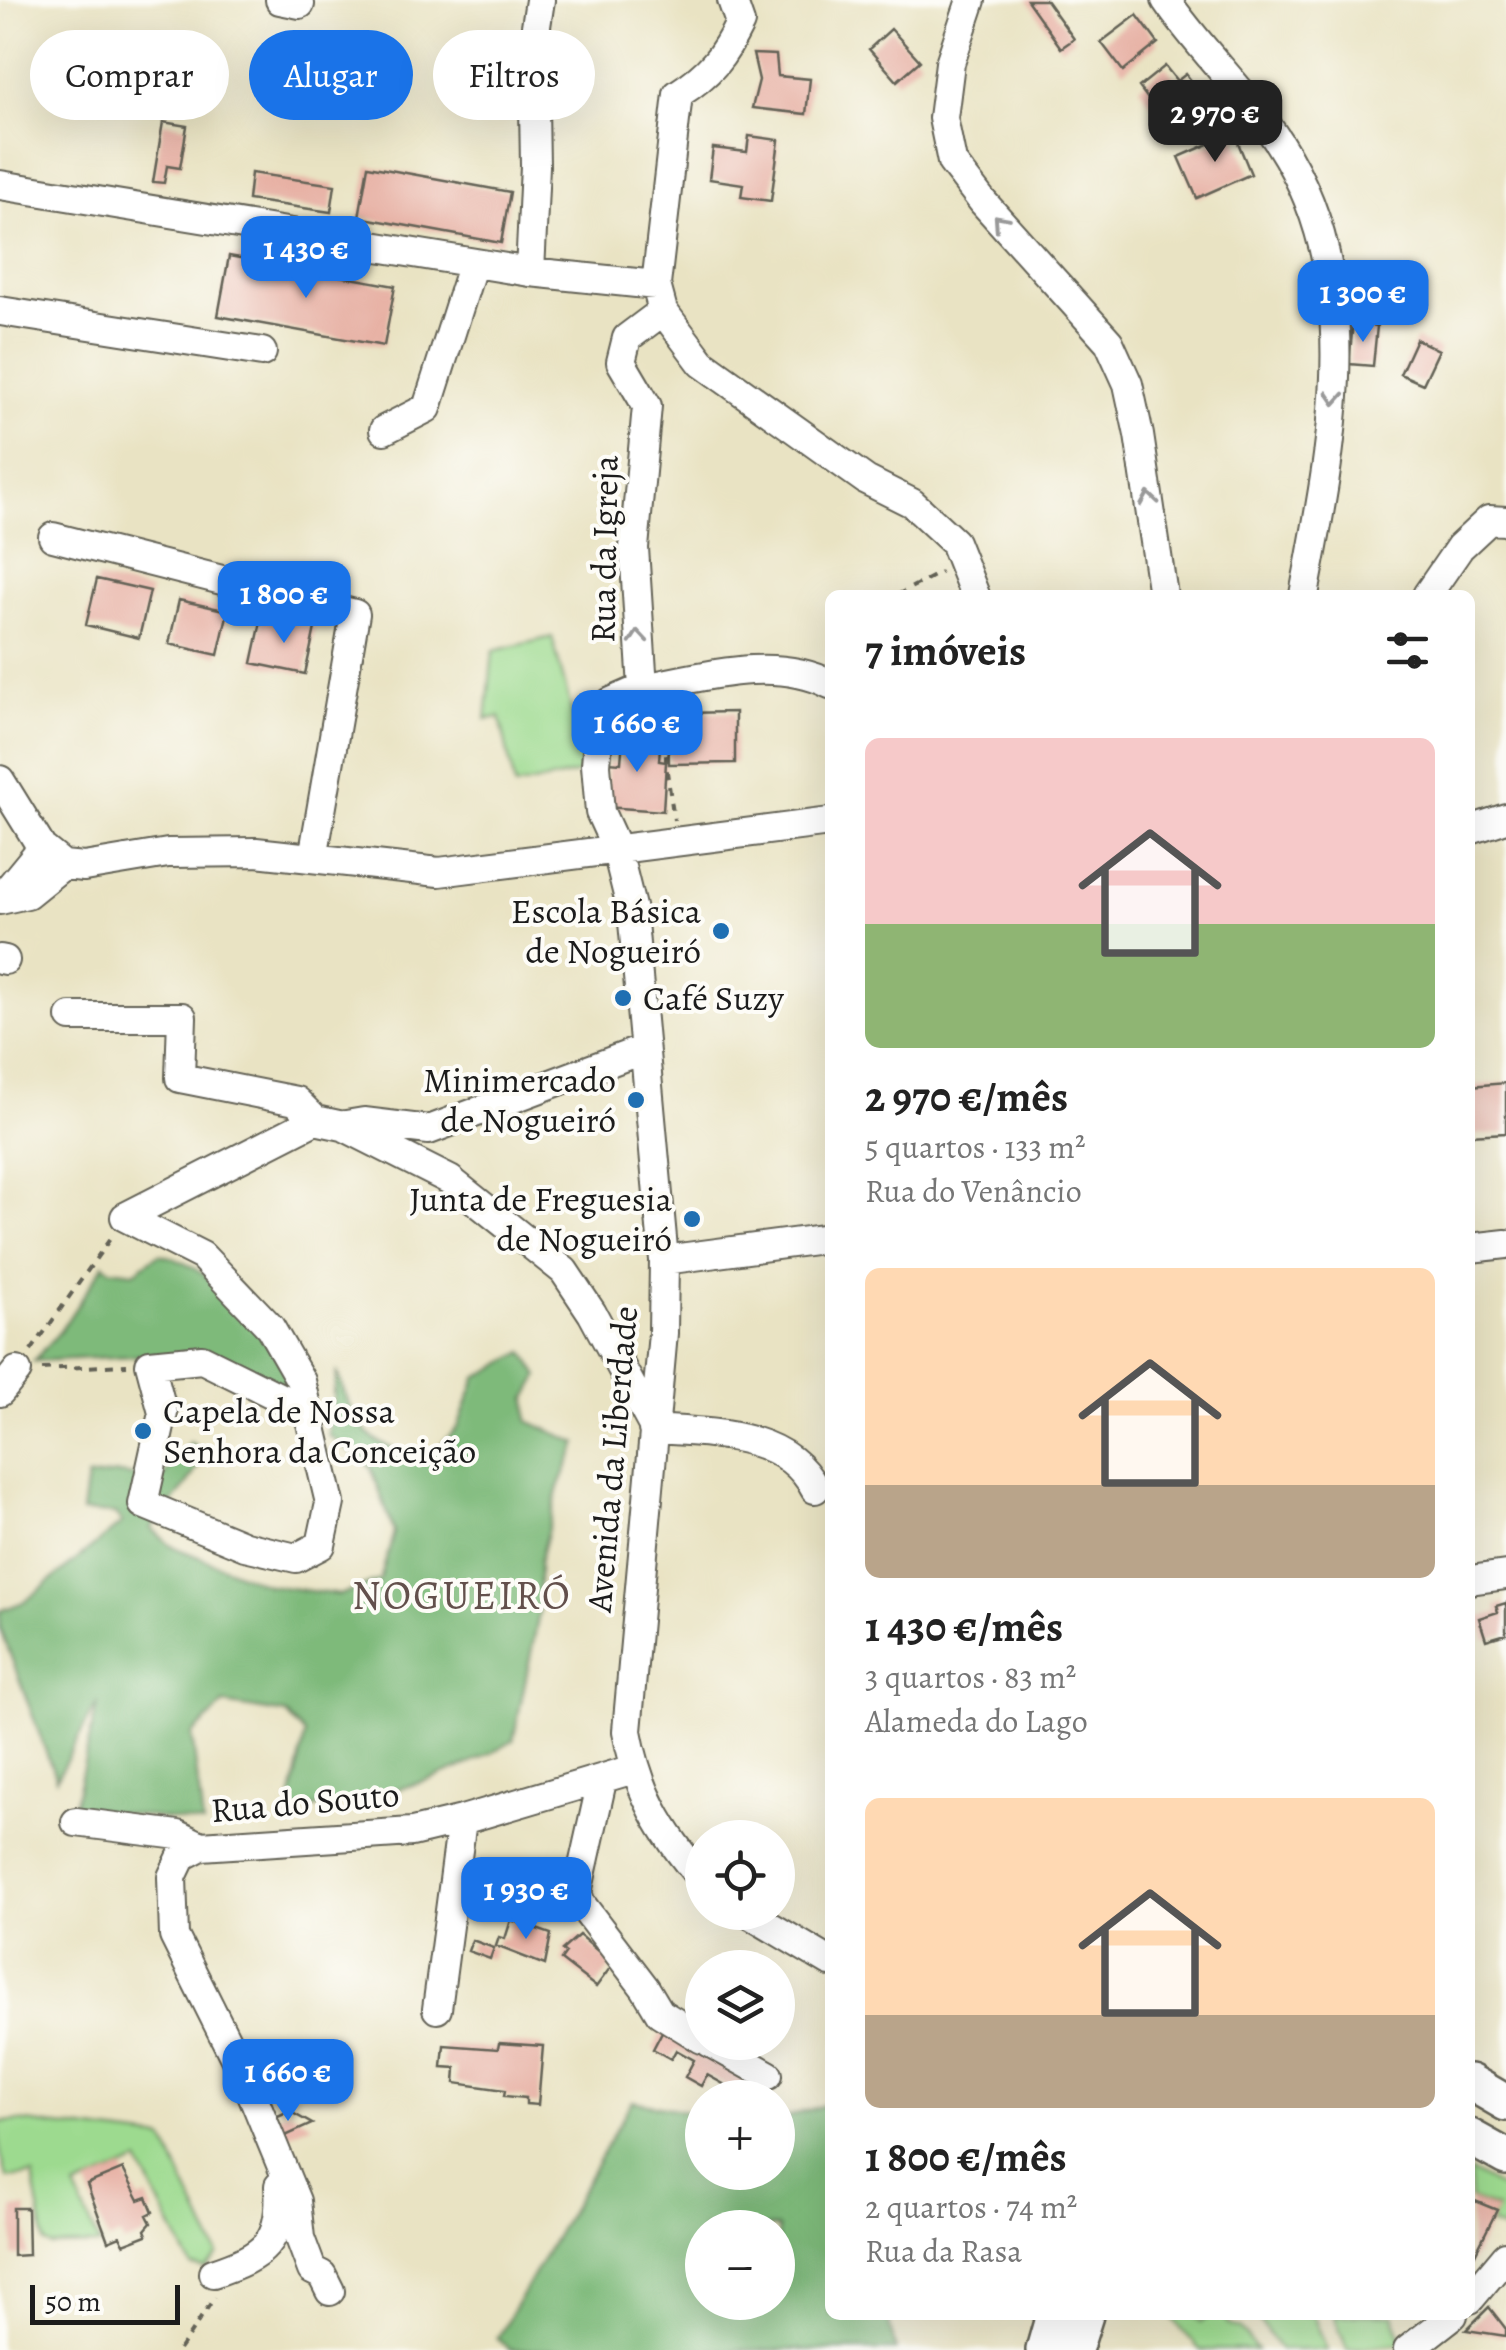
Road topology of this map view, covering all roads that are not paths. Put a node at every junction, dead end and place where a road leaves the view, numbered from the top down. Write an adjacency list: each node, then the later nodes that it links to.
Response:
1 (540, 0): 7 (street)
2 (732, 0): 8 (street)
3 (971, 0): 15 (street, one-way to 3)
4 (1166, 0): 16 (street, one-way to 16)
5 (0, 186): 6 (street)
6 (473, 263): 7 (street); 11 (street)
7 (530, 272): 8 (street)
8 (659, 298): 14 (street); 19 (street, Rua da Igreja, one-way to 8)
9 (0, 311): 10 (street)
10 (262, 352)
11 (384, 430)
12 (1506, 520): 17 (street)
13 (53, 537): 26 (street)
14 (973, 590)
15 (1162, 590)
16 (1305, 590)
17 (1430, 590)
18 (825, 681): 19 (street)
19 (643, 688): 24 (street, Rua da Igreja)
20 (0, 780): 25 (street)
21 (1506, 818): 23 (street)
22 (825, 823): 24 (street)
23 (1475, 828)
24 (616, 847): 26 (street); 29 (street, Avenida da Liberdade)
25 (52, 856): 26 (street); 27 (street)
26 (312, 858)
27 (0, 899)
28 (71, 1017): 30 (street)
29 (644, 1049): 30 (street); 34 (street, Avenida da Liberdade)
30 (329, 1123): 35 (street); 36 (street)
31 (825, 1239): 34 (street)
32 (1506, 1244): 33 (street)
33 (1475, 1247)
34 (664, 1260): 36 (street, Avenida da Liberdade)
35 (307, 1411): 35 (street)
36 (653, 1428): 37 (street); 40 (street, Avenida da Liberdade)
37 (815, 1489)
38 (1506, 1575): 39 (street)
39 (1475, 1579)
40 (634, 1770): 41 (street, Rua do Souto); 45 (street, Avenida da Liberdade)
41 (602, 1781): 42 (street, Rua do Souto); 49 (street)
42 (462, 1820): 44 (street, Rua do Souto); 48 (street)
43 (76, 1822): 44 (street)
44 (200, 1846): 56 (street, Rua do Souto)
45 (685, 1857)
46 (776, 1930): 47 (street)
47 (825, 1959)
48 (437, 2010)
49 (685, 2028)
50 (742, 2060): 51 (street)
51 (768, 2075)
52 (1475, 2085): 53 (main road)
53 (1506, 2103)
54 (1475, 2140): 55 (main road)
55 (1506, 2157)
56 (278, 2158): 58 (street, Rua do Souto); 59 (street, Rua do Souto)
57 (1506, 2256): 60 (street)
58 (222, 2270)
59 (330, 2290)
60 (1475, 2293)
61 (1053, 2320): 64 (main road)
62 (1083, 2320): 65 (main road)
63 (1447, 2320): 66 (street)
64 (1044, 2350)
65 (1074, 2350)
66 (1408, 2350)

